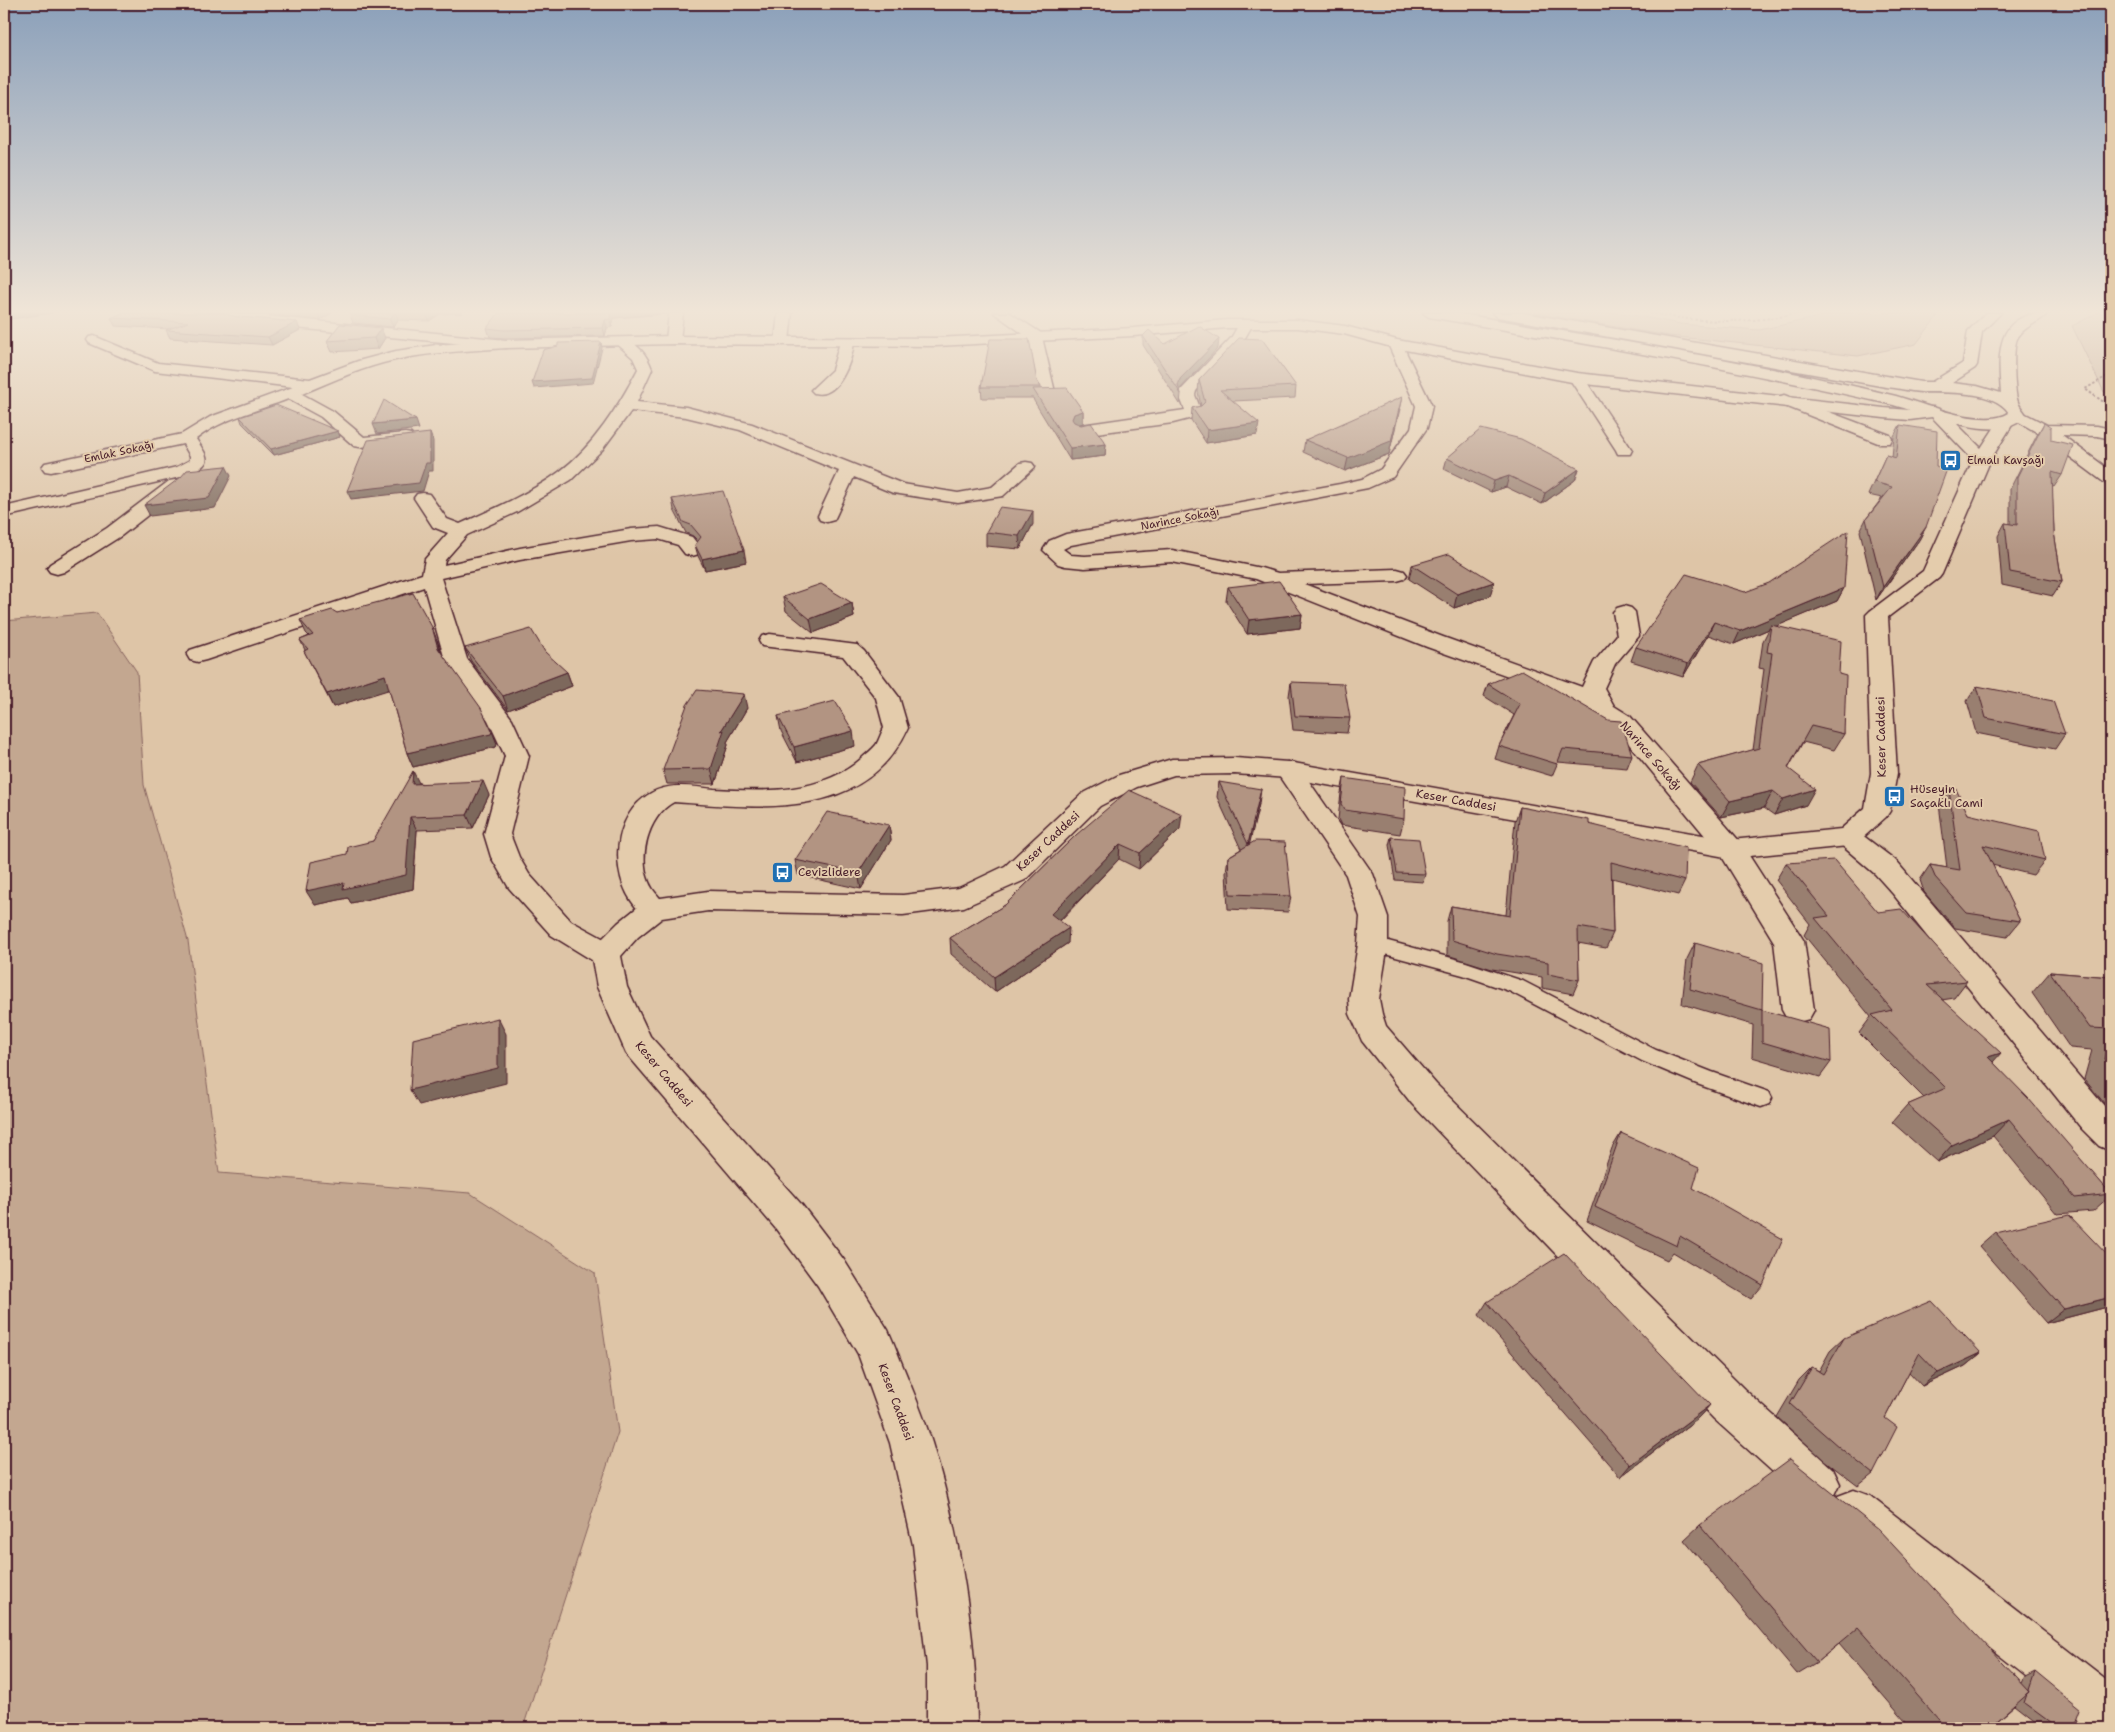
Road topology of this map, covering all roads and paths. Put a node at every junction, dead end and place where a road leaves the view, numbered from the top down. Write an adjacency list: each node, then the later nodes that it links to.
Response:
1 (290, 394): 20 (main road); 21 (main road)
2 (633, 394): 13 (main road)
3 (1187, 394): 17 (main road)
4 (1418, 394): 38 (main road, Narince Sokağı)
5 (1587, 394): 23 (main road)
6 (1726, 394): 12 (main road)
7 (1864, 394): 15 (main road)
8 (1910, 394): 15 (main road)
9 (1984, 394): 16 (main road)
10 (2010, 394): 16 (main road)
11 (2092, 394): 14 (path)
12 (1784, 400): 15 (main road); 22 (main road)
13 (627, 406): 27 (main road); 33 (main road)
14 (2111, 408)
15 (1932, 412): 16 (main road); 24 (main road)
16 (2011, 413): 18 (main road); 24 (main road)
17 (1080, 430)
18 (2044, 430): 19 (main road); 29 (main road)
19 (2111, 434)
20 (420, 436)
21 (187, 438): 25 (main road, Emlak Sokağı); 28 (main road)
22 (1884, 439)
23 (1624, 450)
24 (1982, 459): 44 (main road, Keser Caddesi)
25 (51, 467)
26 (1026, 467): 27 (main road)
27 (848, 469): 32 (main road)
28 (183, 471): 31 (main road); 35 (main road)
29 (2111, 479)
30 (423, 498): 33 (main road)
31 (4, 512)
32 (827, 516)
33 (460, 531): 37 (main road)
34 (692, 550): 37 (main road)
35 (57, 568)
36 (1397, 575): 38 (main road, Narince Sokağı)
37 (432, 576): 41 (main road); 48 (main road)
38 (1273, 579): 42 (main road, Narince Sokağı)
39 (1624, 612): 42 (main road)
40 (770, 642): 46 (main road)
41 (198, 655)
42 (1604, 710): 45 (main road, Narince Sokağı)
43 (1288, 770): 45 (main road, Keser Caddesi); 46 (main road, Keser Caddesi); 47 (main road)
44 (1848, 837): 45 (main road, Keser Caddesi); 51 (main road)
45 (1731, 849): 49 (main road, Narince Sokağı)
46 (654, 909): 48 (main road)
47 (1373, 944): 50 (lane); 52 (main road)
48 (606, 954): 53 (main road, Keser Caddesi)
49 (1798, 1010)
50 (1761, 1098)
51 (2111, 1136)
52 (2111, 1716)
53 (952, 1728)

